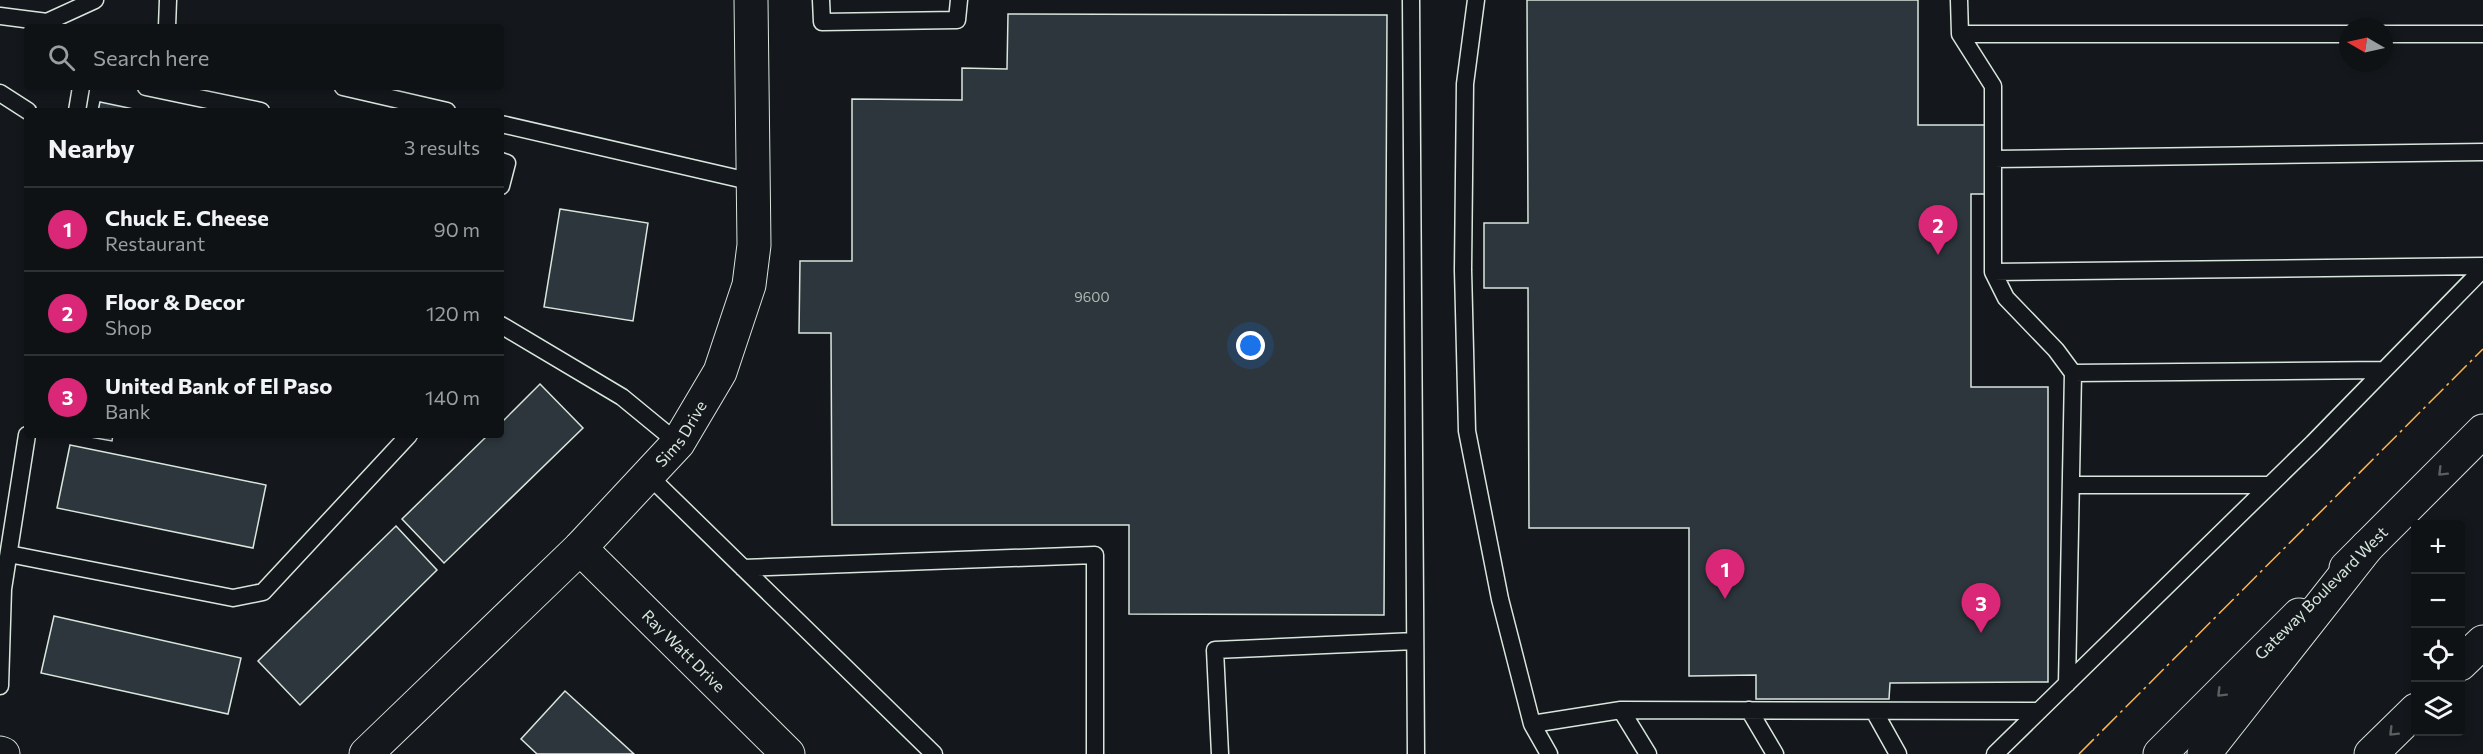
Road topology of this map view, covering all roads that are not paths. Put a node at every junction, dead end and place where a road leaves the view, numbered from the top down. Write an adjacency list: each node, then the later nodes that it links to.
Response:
1 (95, 0): 9 (lane)
2 (168, 0): 10 (lane)
3 (751, 0): 28 (main road, Sims Drive)
4 (821, 0): 5 (lane)
5 (959, 0)
6 (1411, 0): 45 (lane)
7 (1476, 0): 55 (lane)
8 (1959, 0): 11 (lane)
9 (0, 16)
10 (167, 24)
11 (1960, 34): 12 (lane); 25 (lane)
12 (2339, 34)
13 (2393, 34): 14 (lane)
14 (2483, 34)
15 (80, 90): 20 (lane)
16 (160, 90): 21 (lane)
17 (356, 90): 22 (lane)
18 (0, 93): 19 (lane)
19 (24, 108)
20 (78, 108)
21 (247, 108)
22 (434, 108)
23 (504, 125): 28 (lane)
24 (2483, 152): 25 (lane)
25 (1993, 159): 30 (lane)
26 (504, 162): 27 (lane)
27 (504, 174)
28 (753, 182): 37 (main road, Sims Drive)
29 (2483, 267): 30 (lane); 32 (lane)
30 (1993, 272): 33 (lane)
31 (504, 330): 37 (lane)
32 (2384, 370): 33 (lane); 40 (lane)
33 (2073, 373): 39 (lane)
34 (2483, 431): 41 (main road, Gateway Boulevard West, one-way to 41)
35 (27, 438): 43 (lane)
36 (407, 438): 43 (lane)
37 (678, 443): 38 (main road, Sims Drive)
38 (648, 475): 42 (main road, Sims Drive); 44 (lane)
39 (2071, 485): 40 (lane); 49 (lane)
40 (2270, 485): 49 (lane)
41 (2367, 547): 67 (main road, Gateway Boulevard West, one-way to 67); 68 (main road)
42 (580, 548): 56 (main road, Sims Drive); 57 (main road, Ray Watt Drive)
43 (9, 554): 48 (lane)
44 (743, 568): 58 (lane); 59 (lane)
45 (1415, 641): 60 (lane); 61 (lane)
46 (2483, 642): 47 (main road)
47 (2465, 659)
48 (0, 683)
49 (2067, 684): 53 (lane)
50 (1621, 710): 51 (lane); 55 (lane); 63 (lane)
51 (1749, 710): 52 (lane); 64 (lane)
52 (1874, 711): 53 (lane); 65 (lane)
53 (2039, 711): 66 (lane)
54 (2411, 714): 69 (main road, one-way to 69)
55 (1532, 724): 62 (lane)
56 (366, 754)
57 (788, 754)
58 (934, 754)
59 (1095, 754)
60 (1220, 754)
61 (1416, 754)
62 (1548, 754)
63 (1648, 754)
64 (1775, 754)
65 (1898, 754)
66 (1995, 754)
67 (2160, 754)
68 (2204, 754)
69 (2372, 754)

